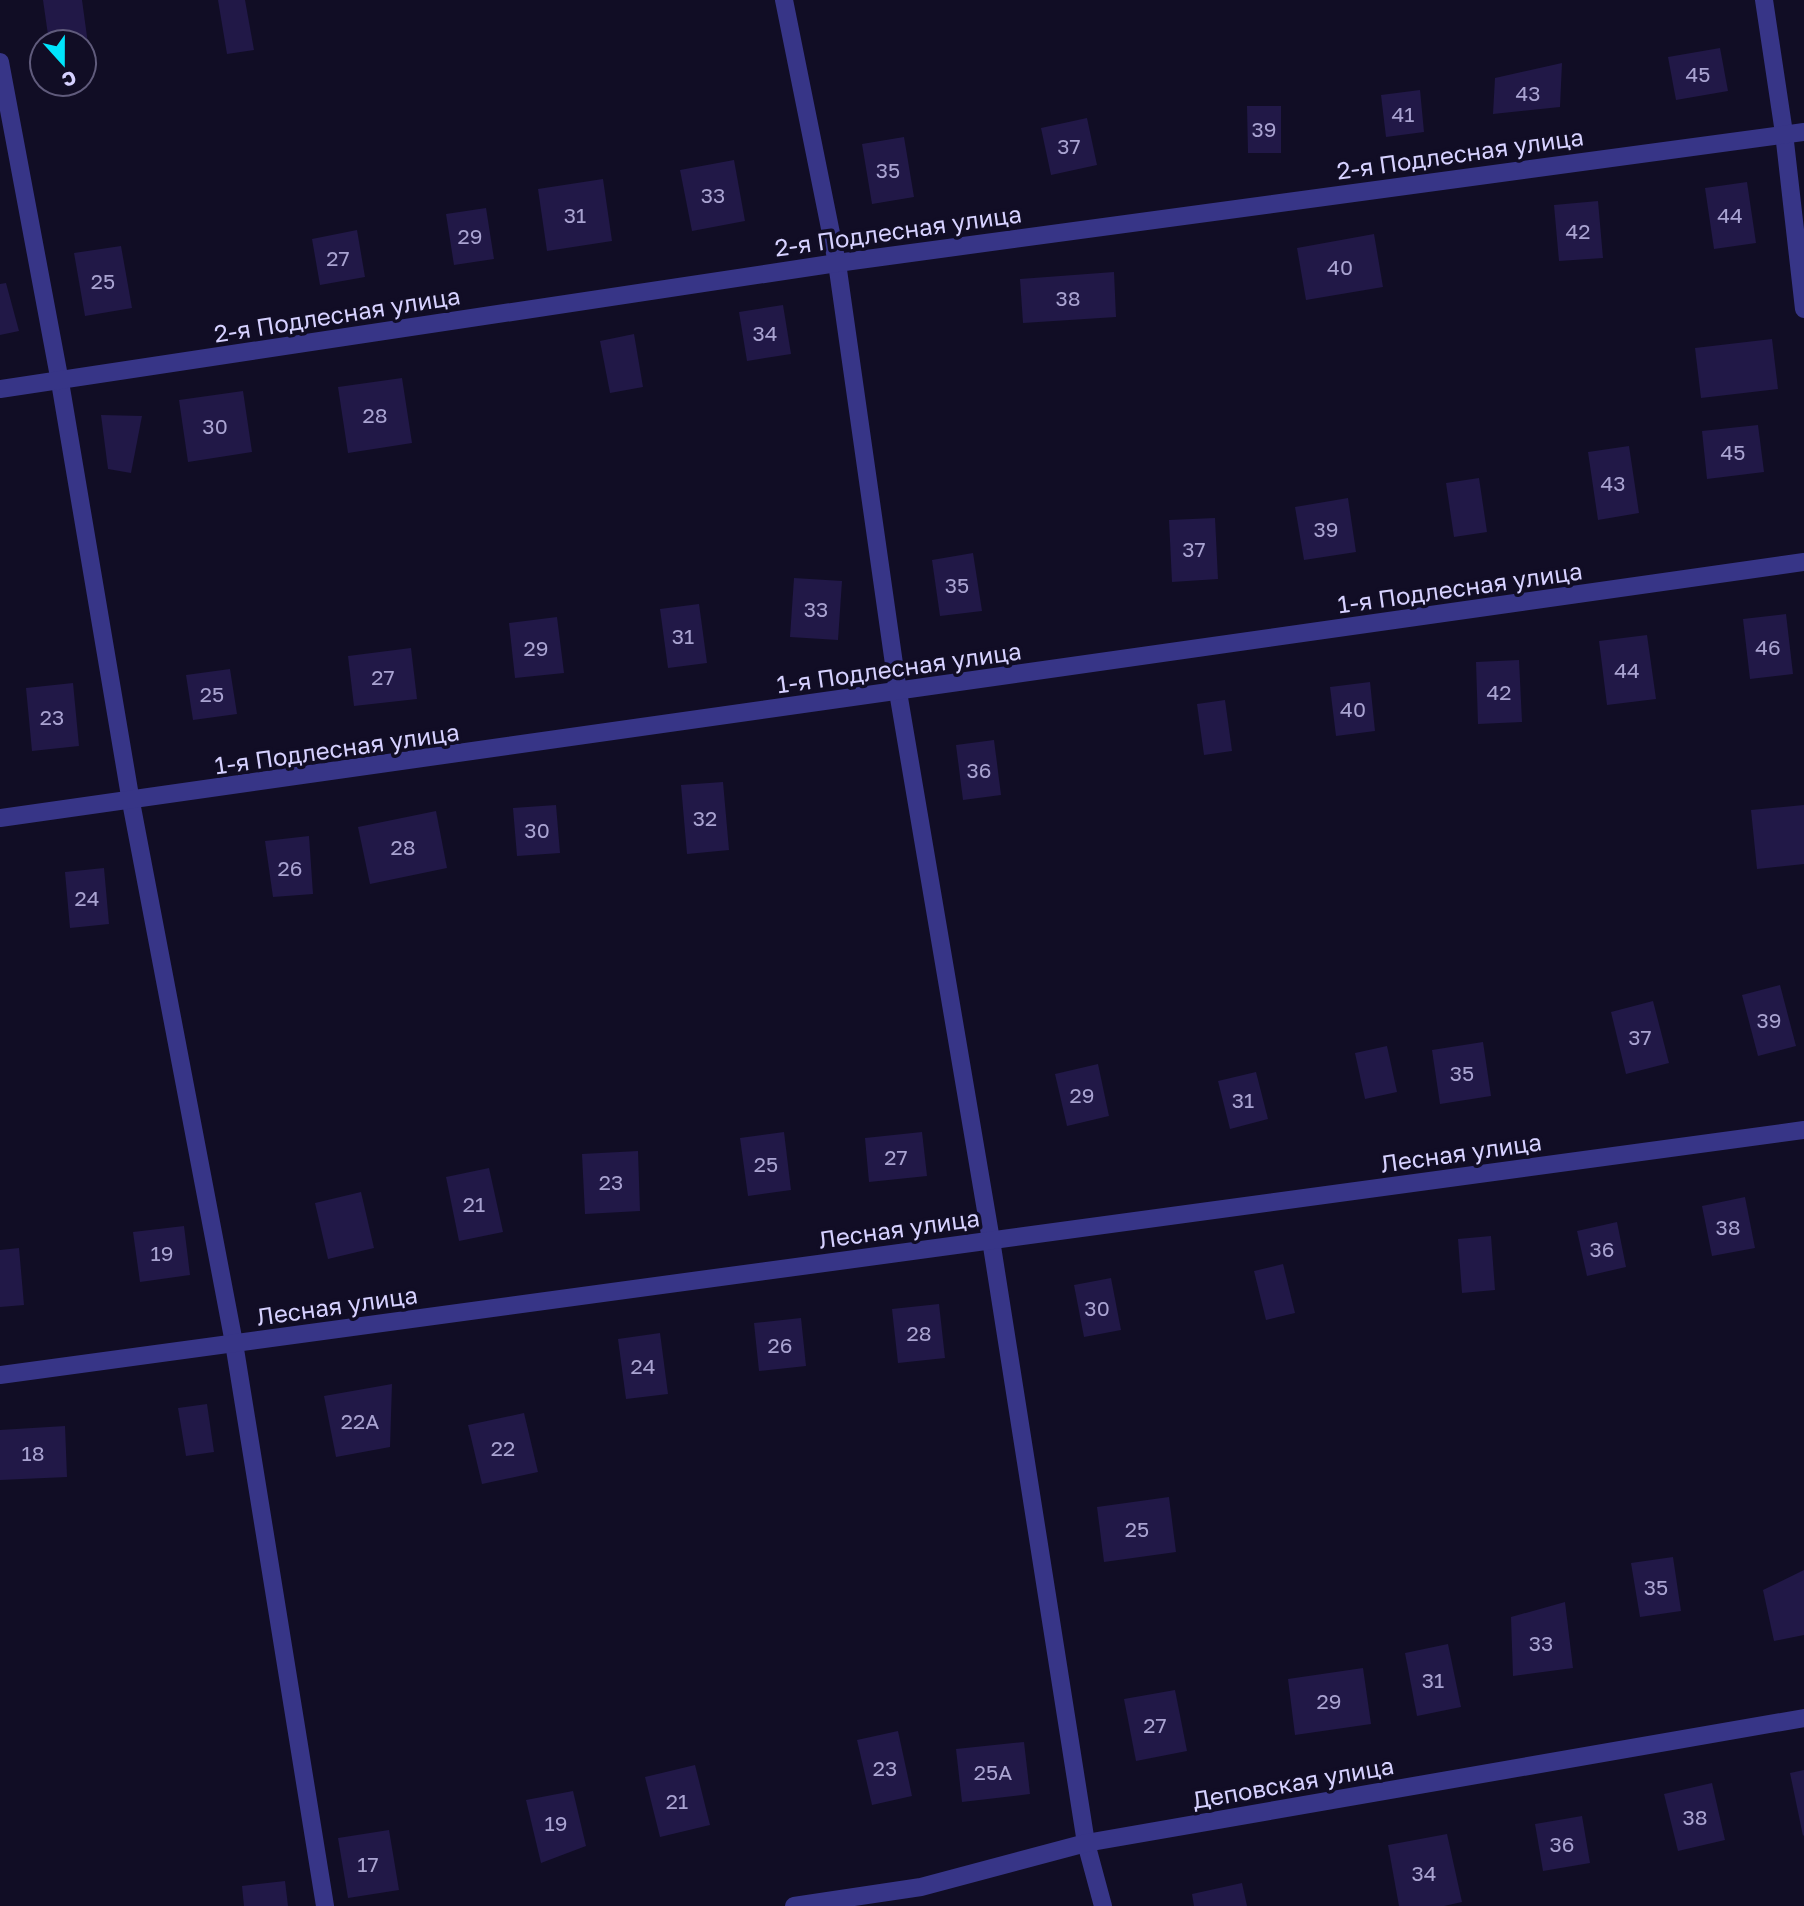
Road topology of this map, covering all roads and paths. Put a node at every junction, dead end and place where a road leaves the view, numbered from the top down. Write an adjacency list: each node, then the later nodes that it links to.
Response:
1 (784, 0): 6 (street)
2 (1765, 0): 5 (street)
3 (0, 62): 8 (street)
4 (1804, 132): 5 (street, 2-я Подлесная улица)
5 (1784, 133): 6 (street, 2-я Подлесная улица); 7 (street)
6 (837, 263): 8 (street, 2-я Подлесная улица); 11 (street)
7 (1804, 309)
8 (60, 382): 9 (street, 2-я Подлесная улица); 12 (street)
9 (0, 389)
10 (1804, 562): 11 (street, 1-я Подлесная улица)
11 (898, 692): 12 (street, 1-я Подлесная улица); 15 (street)
12 (131, 802): 13 (street, 1-я Подлесная улица); 16 (street)
13 (0, 818)
14 (1804, 1130): 15 (street, Лесная улица)
15 (991, 1240): 16 (street, Лесная улица); 19 (street)
16 (234, 1343): 17 (street, Лесная улица); 20 (street)
17 (0, 1375)
18 (1804, 1718): 19 (street, Деповская улица)
19 (1086, 1843): 21 (street, Деповская улица); 22 (street)
20 (325, 1906)
21 (793, 1906)
22 (1102, 1906)

